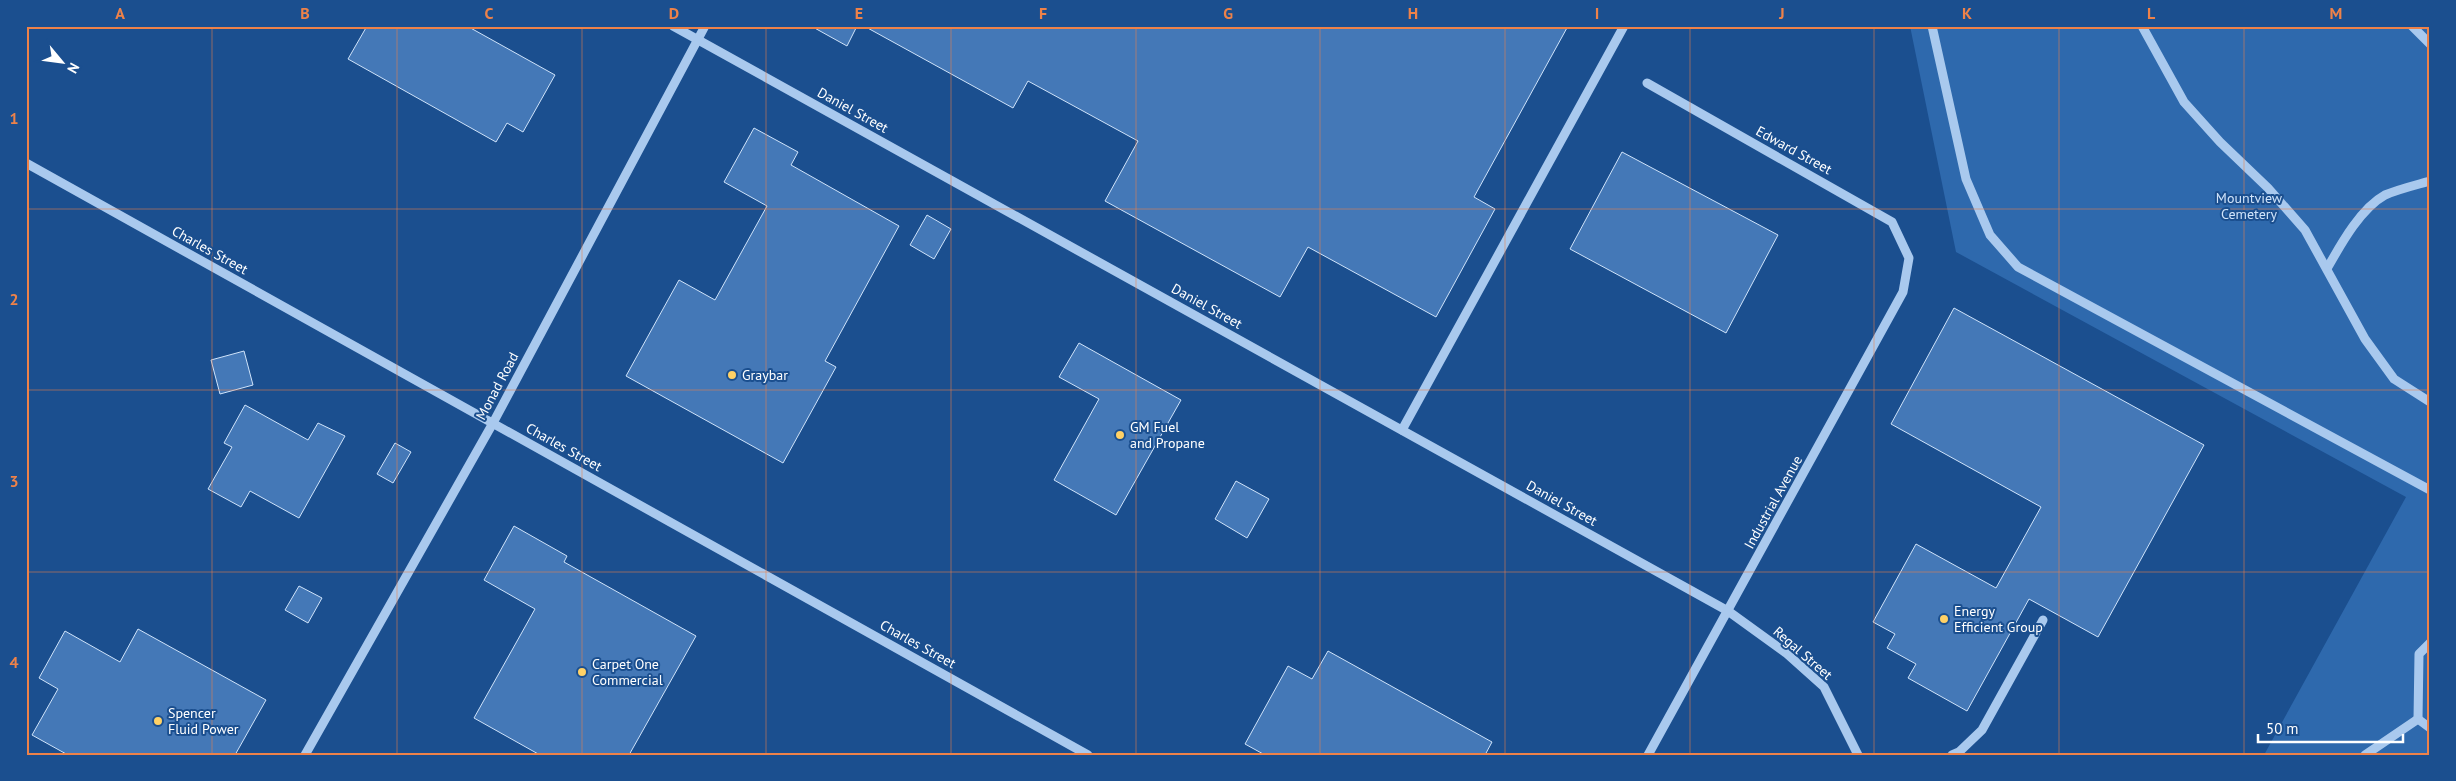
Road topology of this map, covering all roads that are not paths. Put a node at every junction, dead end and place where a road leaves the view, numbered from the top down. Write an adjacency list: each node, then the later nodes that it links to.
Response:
1 (673, 26): 7 (street, Daniel Street)
2 (705, 26): 7 (street, Monad Road)
3 (1624, 26): 16 (street)
4 (1932, 26): 17 (street)
5 (2142, 26): 13 (street)
6 (2412, 26): 8 (street)
7 (697, 40): 15 (street, Monad Road); 16 (street, Daniel Street)
8 (2430, 44)
9 (1647, 83): 12 (street, Edward Street)
10 (26, 163): 15 (street, Charles Street)
11 (2430, 181): 13 (street)
12 (1909, 258): 18 (street, Industrial Avenue)
13 (2328, 267): 14 (street)
14 (2430, 402)
15 (493, 423): 23 (street, Monad Road); 24 (street, Charles Street)
16 (1402, 430): 18 (street, Daniel Street)
17 (2430, 490)
18 (1728, 611): 25 (street, Industrial Avenue); 26 (street, Regal Street)
19 (2043, 620): 27 (street)
20 (2430, 643): 21 (street)
21 (2418, 719): 22 (street); 28 (street)
22 (2430, 728)
23 (304, 755)
24 (1088, 755)
25 (1648, 755)
26 (1858, 755)
27 (1952, 755)
28 (2365, 755)

